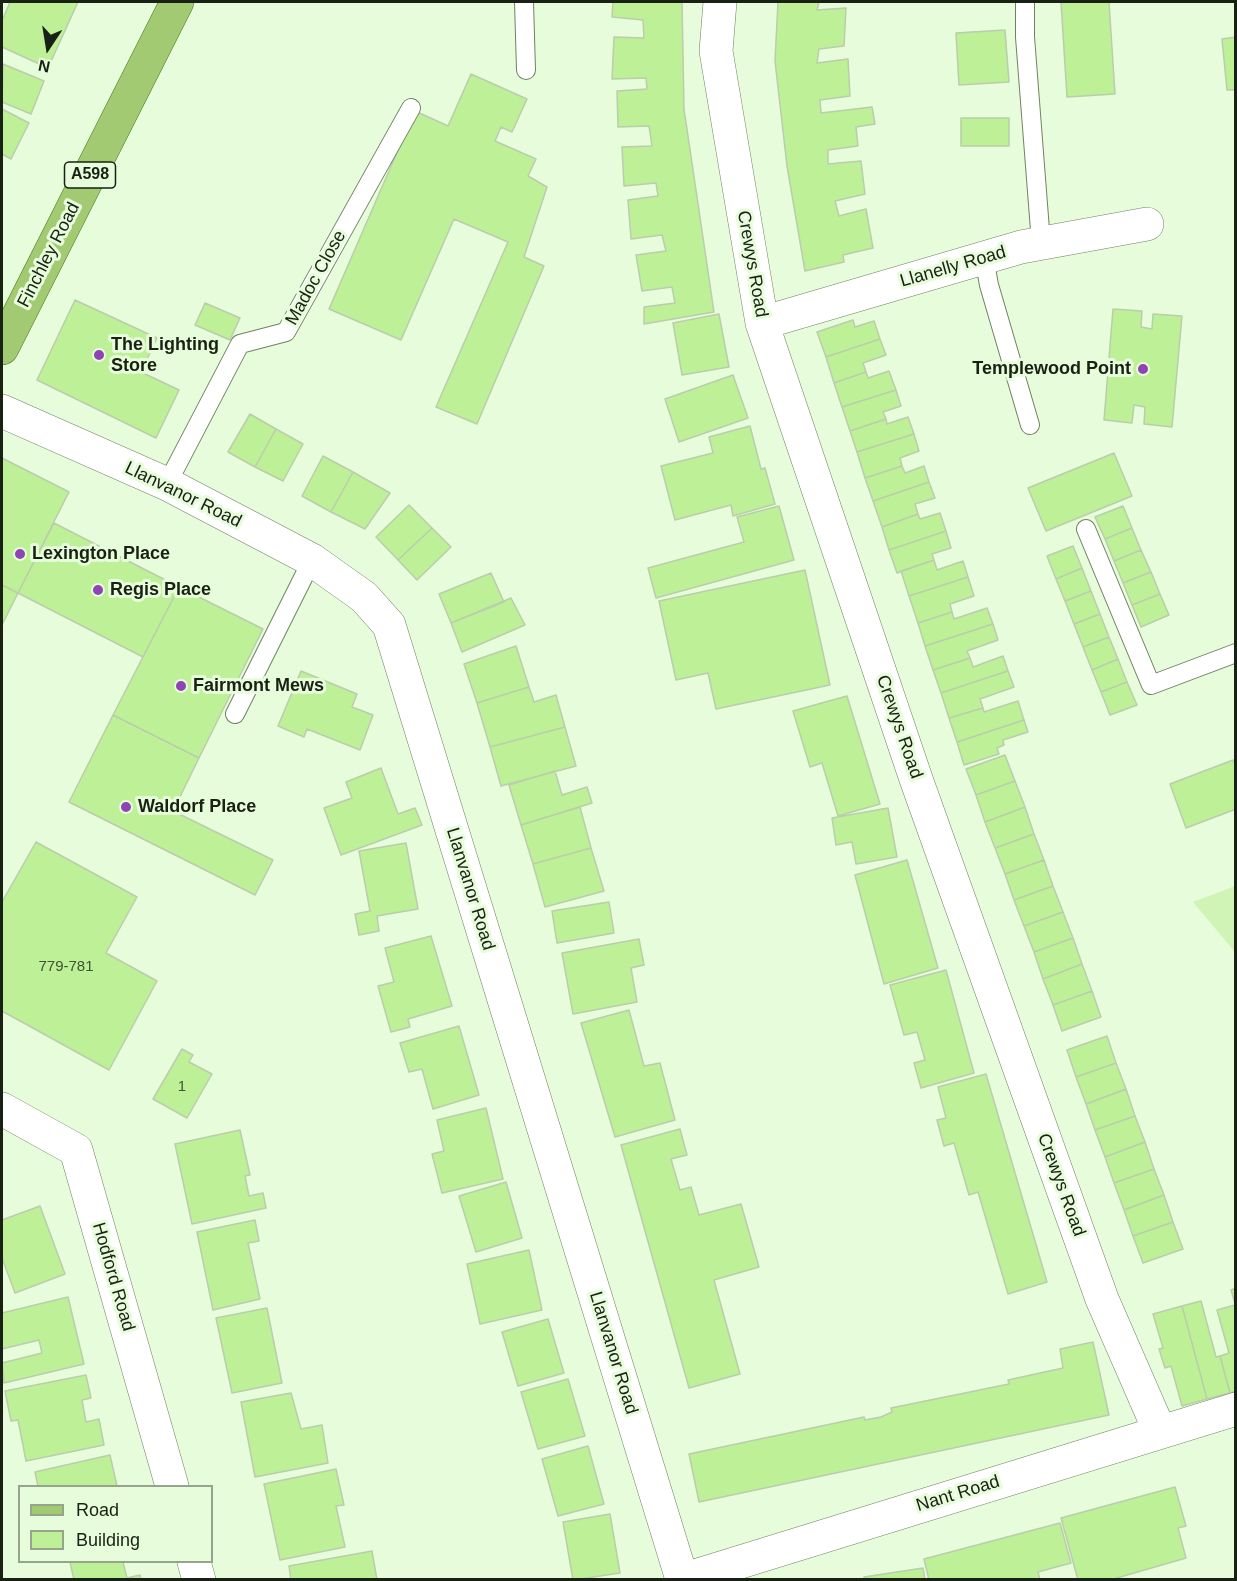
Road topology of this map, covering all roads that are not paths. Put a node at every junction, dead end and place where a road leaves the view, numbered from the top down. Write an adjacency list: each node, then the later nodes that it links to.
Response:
1 (177, 2): 11 (main road, Finchley Road / A598)
2 (524, 2): 5 (lane)
3 (720, 2): 10 (street, Crewys Road)
4 (1026, 2): 8 (lane)
5 (526, 70)
6 (411, 108): 14 (lane, Madoc Close)
7 (1147, 224): 8 (street, Llanelly Road)
8 (1041, 243): 9 (street, Llanelly Road)
9 (984, 258): 10 (street, Llanelly Road); 13 (lane)
10 (762, 323): 21 (street, Crewys Road)
11 (2, 348)
12 (2, 411): 14 (street, Llanvanor Road)
13 (1030, 425)
14 (167, 484): 16 (street, Llanvanor Road)
15 (1086, 529): 17 (lane)
16 (312, 560): 18 (lane); 24 (street, Llanvanor Road)
17 (1236, 653)
18 (236, 714)
19 (2, 1109): 22 (street, Hodford Road)
20 (1236, 1409): 21 (street, Nant Road)
21 (1160, 1432): 24 (street, Nant Road)
22 (172, 1485)
23 (194, 1563): 25 (street)
24 (682, 1579)
25 (199, 1580)

